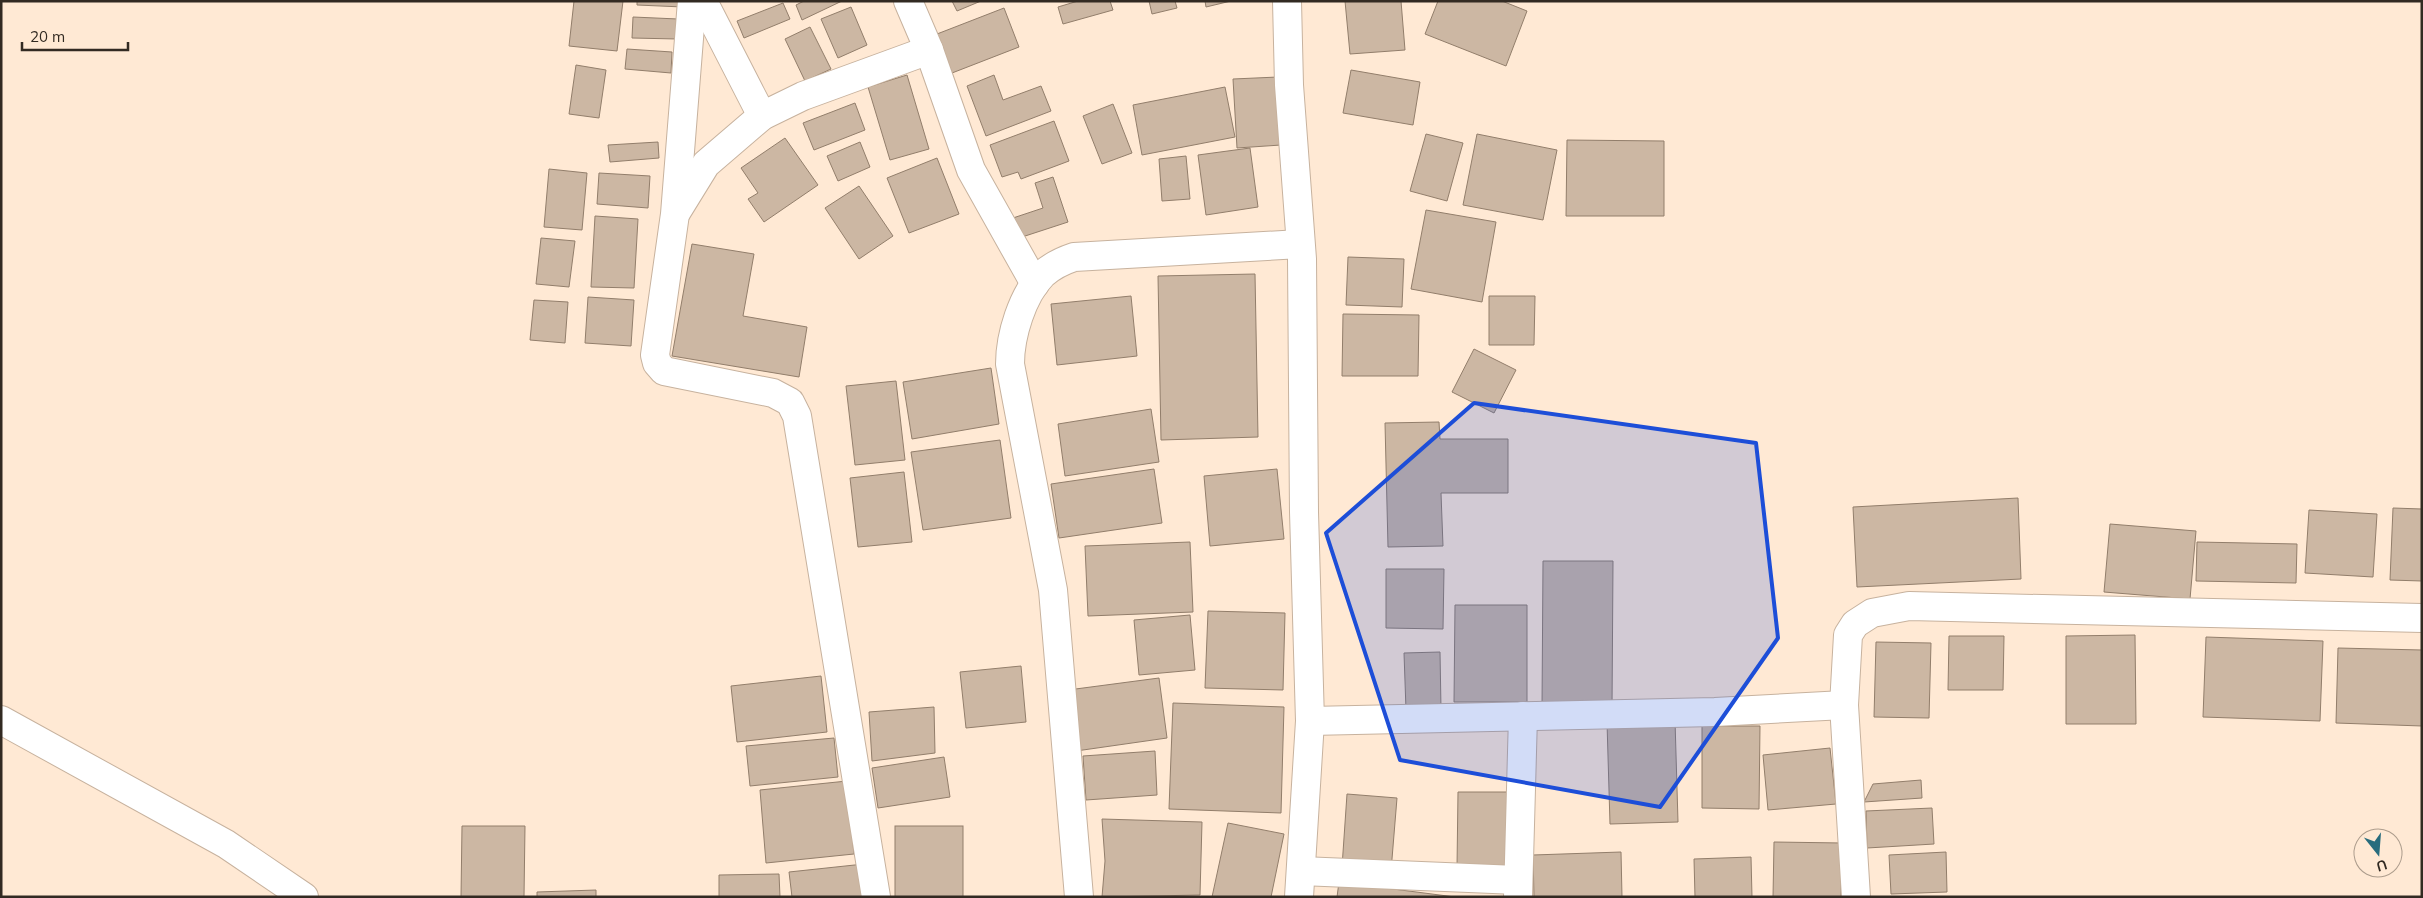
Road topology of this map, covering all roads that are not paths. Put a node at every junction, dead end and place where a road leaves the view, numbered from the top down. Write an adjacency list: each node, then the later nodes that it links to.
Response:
1 (692, 1): 7 (street)
2 (703, 1): 6 (street)
3 (908, 1): 5 (street)
4 (1287, 1): 8 (street)
5 (929, 50): 6 (street); 9 (street)
6 (762, 116): 7 (street)
7 (675, 214): 18 (street)
8 (1300, 244): 9 (street); 14 (street)
9 (1035, 284): 19 (street)
10 (2422, 618): 11 (street)
11 (1844, 704): 12 (street); 20 (street)
12 (1523, 716): 14 (street); 16 (street)
13 (1, 720): 17 (street)
14 (1310, 721): 15 (street)
15 (1300, 884): 16 (street)
16 (1518, 888)
17 (304, 897)
18 (876, 897)
19 (1079, 897)
20 (1856, 897)

